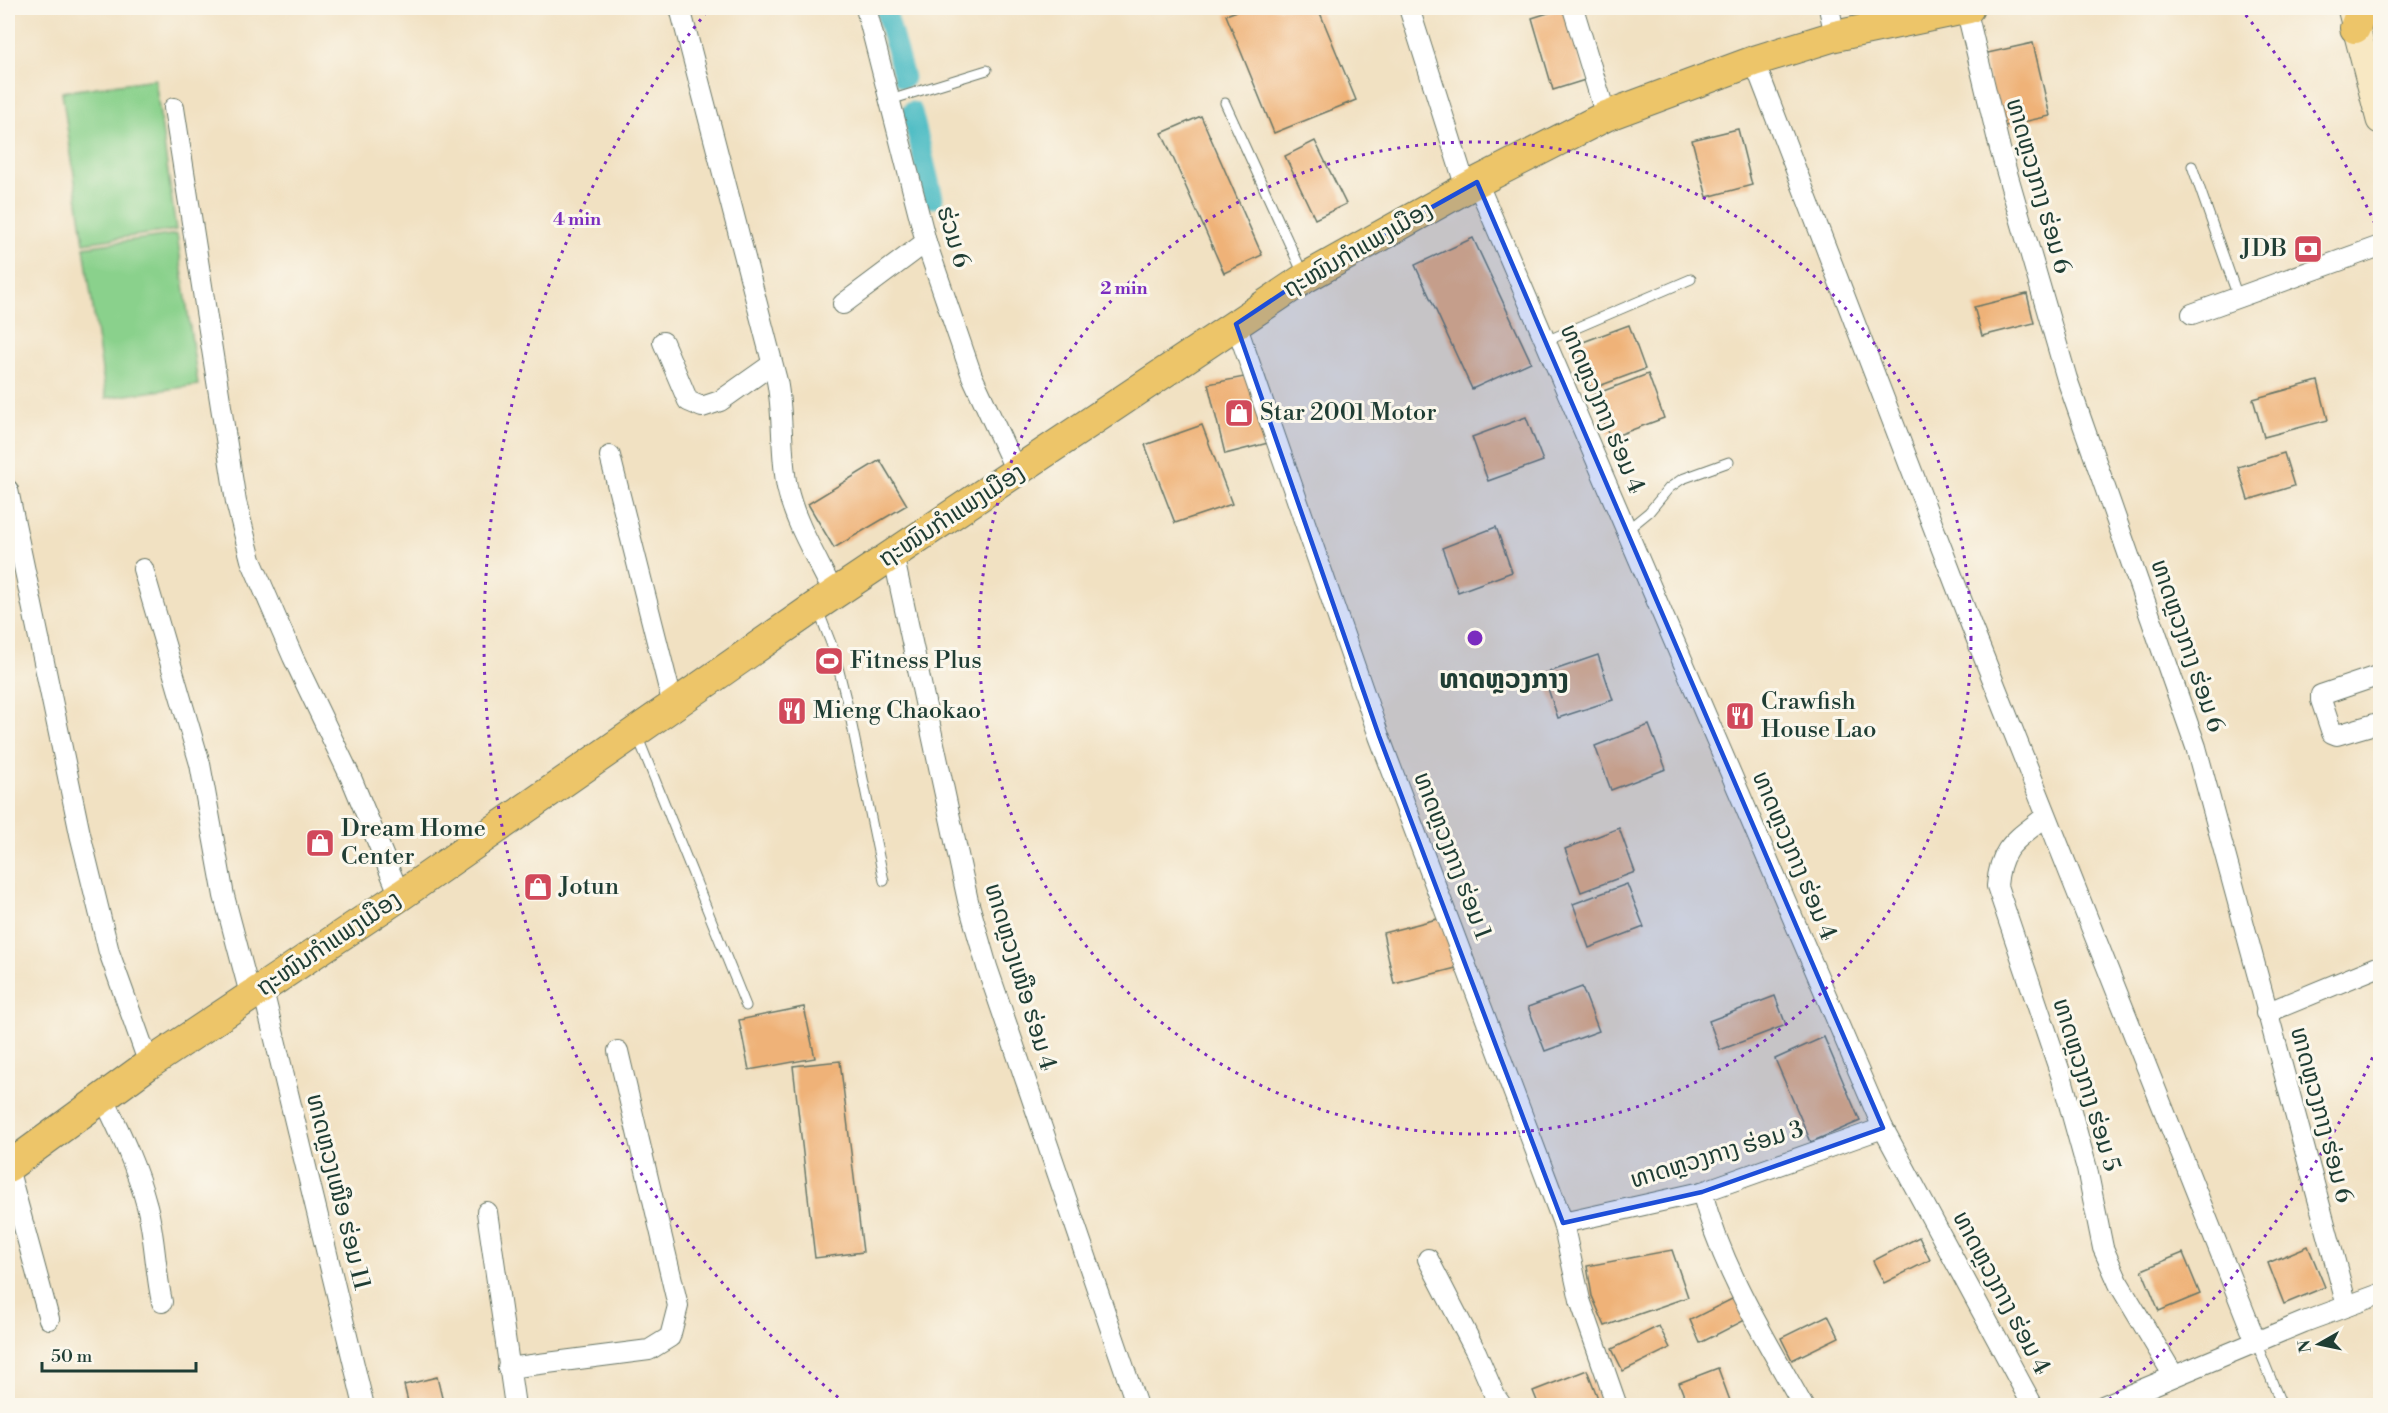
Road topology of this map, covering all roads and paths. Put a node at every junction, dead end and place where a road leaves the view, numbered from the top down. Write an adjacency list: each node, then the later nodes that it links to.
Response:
1 (680, 8): 28 (street)
2 (866, 8): 11 (street, ຮ່ວມ 6)
3 (1409, 8): 17 (street, ທາດຫຼວງກາງ ຮ່ອມ 4)
4 (1573, 8): 14 (street)
5 (1829, 8): 8 (street)
6 (1968, 8): 8 (main road, ຖະໜົນກຳແພງເມືອງ); 47 (street, ທາດຫຼວງກາງ ຮ່ອມ 6)
7 (2356, 14): 15 (main road)
8 (1835, 36): 9 (main road, ຖະໜົນກຳແພງເມືອງ)
9 (1754, 61): 14 (main road, ຖະໜົນກຳແພງເມືອງ); 41 (street)
10 (987, 70): 11 (lane)
11 (890, 100): 18 (street, ຮ່ວມ 6)
12 (1226, 104): 20 (lane)
13 (174, 108): 43 (street)
14 (1605, 116): 17 (main road, ຖະໜົນກຳແພງເມືອງ)
15 (2380, 120)
16 (2192, 166): 22 (lane)
17 (1471, 185): 20 (main road, ຖະໜົນກຳແພງເມືອງ); 26 (street, ທາດຫຼວງກາງ ຮ່ອມ 4)
18 (926, 242): 23 (street); 31 (street, ຮ່ວມ 6)
19 (2380, 246): 22 (street)
20 (1305, 278): 25 (main road, ຖະໜົນກຳແພງເມືອງ)
21 (1691, 279): 26 (lane)
22 (2238, 297): 24 (street)
23 (843, 304)
24 (2192, 315)
25 (1236, 324): 31 (main road, ຖະໜົນກຳແພງເມືອງ); 55 (street, ທາດຫຼວງກາງ ຮ່ອມ 1)
26 (1546, 341): 33 (street, ທາດຫຼວງກາງ ຮ່ອມ 4)
27 (663, 342): 28 (street)
28 (771, 365): 36 (street)
29 (610, 456): 38 (street)
30 (1729, 462): 33 (lane)
31 (1017, 473): 34 (main road, ຖະໜົນກຳແພງເມືອງ)
32 (8, 490): 49 (street)
33 (1627, 530): 51 (street, ທາດຫຼວງກາງ ຮ່ອມ 4)
34 (893, 554): 36 (main road, ຖະໜົນກຳແພງເມືອງ); 66 (street, ທາດຫຼວງເໜືອ ຮ່ອມ 4)
35 (143, 569): 45 (street, ທາດຫຼວງເໜືອ ຮ່ອມ 11)
36 (825, 600): 38 (main road, ຖະໜົນກຳແພງເມືອງ); 42 (lane)
37 (2380, 675): 39 (street)
38 (673, 705): 40 (main road, ຖະໜົນກຳແພງເມືອງ)
39 (2378, 723)
40 (635, 730): 43 (main road, ຖະໜົນກຳແພງເມືອງ); 46 (lane)
41 (2046, 816): 61 (street); 63 (street, ທາດຫຼວງກາງ ຮ່ອມ 5)
42 (884, 881)
43 (400, 896): 45 (main road, ຖະໜົນກຳແພງເມືອງ)
44 (2380, 966): 47 (street)
45 (256, 994): 49 (main road, ຖະໜົນກຳແພງເມືອງ); 64 (street, ທາດຫຼວງເໜືອ ຮ່ອມ 11)
46 (746, 1006)
47 (2266, 1013): 59 (street, ທາດຫຼວງກາງ ຮ່ອມ 6)
48 (618, 1051): 62 (street)
49 (149, 1064): 50 (main road, ຖະໜົນກຳແພງເມືອງ)
50 (104, 1099): 52 (main road, ຖະໜົນກຳແພງເມືອງ); 58 (street)
51 (1883, 1128): 53 (street, ທາດຫຼວງກາງ ຮ່ອມ 3); 70 (street, ທາດຫຼວງກາງ ຮ່ອມ 4)
52 (8, 1167): 60 (street)
53 (1702, 1192): 55 (street, ທາດຫຼວງກາງ ຮ່ອມ 3); 69 (street)
54 (488, 1212): 62 (street)
55 (1563, 1223): 68 (street, ທາດຫຼວງກາງ ຮ່ອມ 1)
56 (1428, 1259): 67 (street)
57 (2380, 1294): 59 (street)
58 (162, 1302)
59 (2347, 1306): 61 (street)
60 (50, 1319)
61 (2256, 1342): 63 (street); 72 (lane)
62 (508, 1368): 65 (street)
63 (2174, 1376): 71 (street)
64 (364, 1406)
65 (515, 1406)
66 (1137, 1406)
67 (1502, 1406)
68 (1617, 1406)
69 (1803, 1406)
70 (2033, 1406)
71 (2103, 1406)
72 (2282, 1406)

